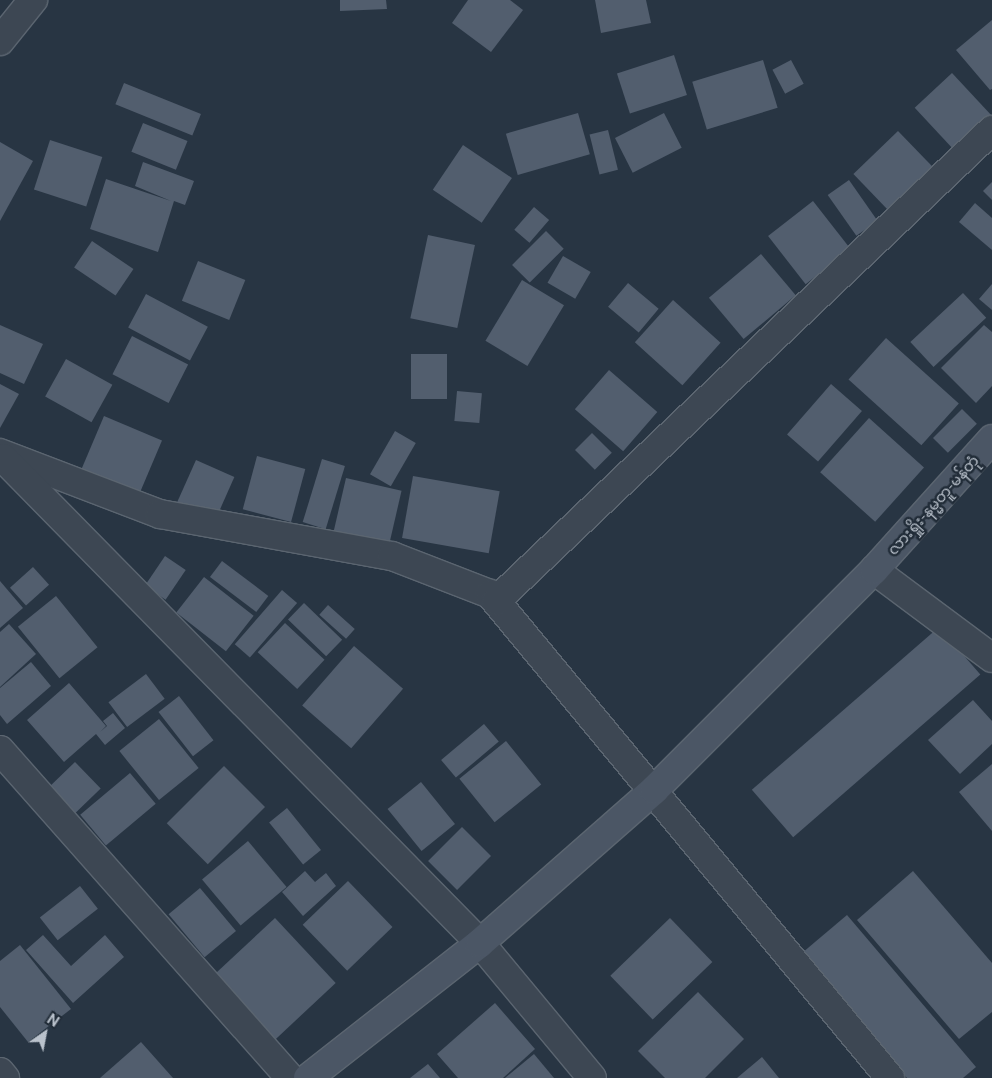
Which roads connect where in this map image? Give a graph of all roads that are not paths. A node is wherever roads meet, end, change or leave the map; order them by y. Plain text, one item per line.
1 (32, 0) edge
2 (0, 41) edge
3 (992, 130) edge
4 (992, 439) edge
5 (0, 454) edge
6 (874, 570) junction
7 (496, 602) junction
8 (992, 658) edge
9 (0, 750) edge
10 (654, 790) junction
11 (480, 943) junction
12 (0, 1072) edge
13 (5, 1078) edge
14 (290, 1078) edge
15 (308, 1078) edge
16 (592, 1078) edge
17 (890, 1078) edge

1 - 2 street
3 - 7 street
4 - 6 main road, လားရှိုး-နမ္မတူ-မန်တုံ
5 - 7 street
5 - 11 street
6 - 8 street
6 - 10 main road, လားရှိုး-နမ္မတူ-မန်တုံ
7 - 10 street
9 - 14 street
10 - 11 main road, လားရှိုး-နမ္မတူ-မန်တုံ
10 - 17 street
11 - 15 main road, လားရှိုး-နမ္မတူ-မန်တုံ
11 - 16 street
12 - 13 street

